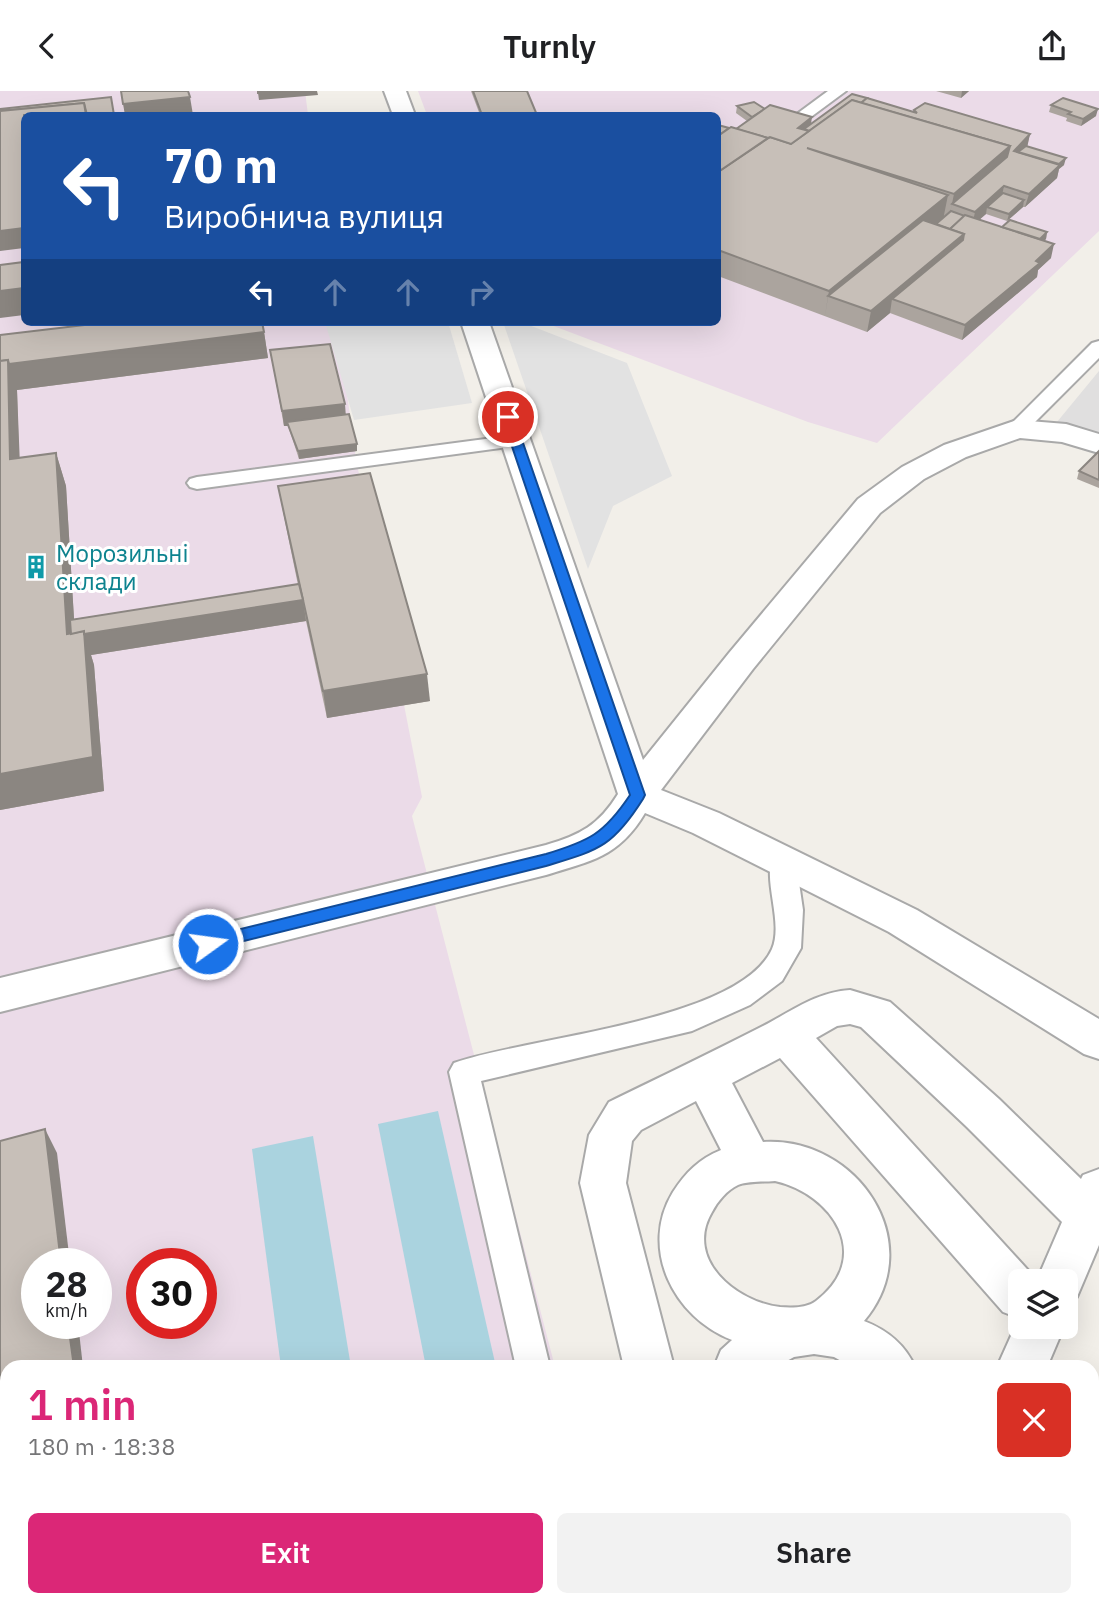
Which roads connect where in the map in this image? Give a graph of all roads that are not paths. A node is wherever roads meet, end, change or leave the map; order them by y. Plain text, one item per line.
1 (395, 91) edge
2 (838, 91) edge
3 (403, 112) edge
4 (795, 122) edge
5 (476, 326) edge
6 (1099, 347) edge
7 (1017, 429) junction
8 (516, 441) junction
9 (1099, 444) edge
10 (197, 483) dead end
11 (637, 795) junction
12 (783, 862) junction
13 (0, 995) edge
14 (786, 1035) junction
15 (1099, 1041) edge
16 (705, 1075) junction
17 (750, 1162) junction
18 (1094, 1204) edge
19 (1065, 1269) edge
20 (1008, 1283) edge
21 (800, 1331) junction
22 (1035, 1339) edge
23 (531, 1360) edge
24 (647, 1360) edge
25 (745, 1360) edge
26 (883, 1360) edge
27 (1025, 1360) edge

1 - 3 street
2 - 4 lane
5 - 8 street
6 - 7 lane
7 - 9 street
7 - 11 street
8 - 10 lane
8 - 11 street
11 - 12 street
11 - 13 street
12 - 15 street
12 - 23 lane
14 - 16 street
14 - 18 street
14 - 20 street
16 - 17 street
16 - 24 street
17 - 21 street
17 - 21 street
18 - 19 street
21 - 25 street
21 - 26 street
22 - 27 street

